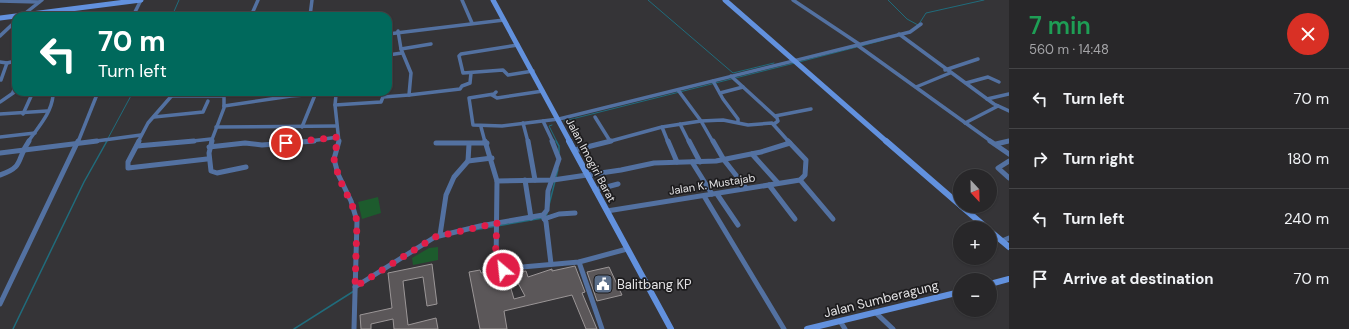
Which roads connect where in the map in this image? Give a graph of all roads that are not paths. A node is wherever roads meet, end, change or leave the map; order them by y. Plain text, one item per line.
1 (141, 0) edge
2 (258, 0) edge
3 (312, 0) edge
4 (462, 0) edge
5 (494, 0) edge
6 (725, 0) edge
7 (793, 0) edge
8 (0, 1) edge
9 (17, 1) edge
10 (40, 1) edge
11 (27, 12) edge
12 (47, 12) edge
13 (135, 12) edge
14 (253, 12) edge
15 (310, 12) edge
16 (12, 16) edge
17 (0, 18) edge
18 (504, 20) junction
19 (472, 23) junction
20 (921, 24) dead end
21 (12, 25) edge
22 (398, 31) junction
23 (392, 33) edge
24 (900, 35) junction
25 (0, 36) edge
26 (430, 44) dead end
27 (518, 45) junction
28 (858, 46) junction
29 (402, 51) junction
30 (392, 54) edge
31 (978, 59) dead end
32 (0, 62) edge
33 (12, 62) edge
34 (7, 63) junction
35 (797, 63) junction
36 (945, 70) junction
37 (532, 71) junction
38 (471, 73) junction
39 (950, 73) junction
40 (733, 78) junction
41 (1, 80) dead end
42 (715, 82) junction
43 (999, 82) dead end
44 (966, 83) junction
45 (743, 87) junction
46 (916, 87) junction
47 (543, 91) junction
48 (680, 92) junction
49 (720, 93) junction
50 (12, 94) edge
51 (1009, 94) edge
52 (409, 95) junction
53 (31, 96) edge
54 (50, 96) edge
55 (96, 96) edge
56 (171, 96) edge
57 (223, 96) edge
58 (290, 96) edge
59 (315, 96) edge
60 (335, 96) edge
61 (987, 99) junction
62 (208, 101) dead end
63 (1, 103) edge
64 (335, 105) junction
65 (224, 106) junction
66 (998, 106) junction
67 (811, 109) dead end
68 (47, 111) junction
69 (1009, 111) edge
70 (0, 114) edge
71 (23, 114) junction
72 (154, 116) junction
73 (595, 116) dead end
74 (775, 116) junction
75 (559, 119) junction
76 (542, 121) junction
77 (701, 121) junction
78 (738, 122) junction
79 (965, 123) junction
80 (523, 124) junction
81 (680, 124) junction
82 (774, 124) junction
83 (337, 126) junction
84 (216, 127) junction
85 (302, 127) junction
86 (481, 127) junction
87 (662, 127) junction
88 (35, 133) junction
89 (141, 135) junction
90 (0, 137) edge
91 (338, 137) junction
92 (211, 139) junction
93 (610, 141) junction
94 (1009, 141) edge
95 (77, 143) junction
96 (436, 143) dead end
97 (487, 143) junction
98 (790, 143) junction
99 (469, 144) junction
100 (996, 144) junction
101 (137, 146) junction
102 (209, 147) junction
103 (22, 150) junction
104 (575, 150) junction
105 (0, 152) edge
106 (752, 154) junction
107 (1009, 154) edge
108 (492, 158) junction
109 (207, 159) junction
110 (724, 160) junction
111 (468, 161) junction
112 (1009, 161) edge
113 (677, 162) junction
114 (692, 162) junction
115 (700, 162) junction
116 (246, 167) dead end
117 (0, 175) edge
118 (588, 175) junction
119 (1009, 178) edge
120 (555, 179) junction
121 (525, 180) junction
122 (535, 180) junction
123 (800, 180) junction
124 (498, 181) junction
125 (778, 183) junction
126 (618, 184) dead end
127 (769, 185) junction
128 (746, 188) junction
129 (595, 190) junction
130 (715, 194) junction
131 (704, 196) junction
132 (953, 199) edge
133 (606, 211) junction
134 (575, 213) dead end
135 (969, 213) edge
136 (544, 217) junction
137 (531, 218) junction
138 (795, 219) dead end
139 (833, 220) dead end
140 (978, 221) edge
141 (738, 225) dead end
142 (497, 226) junction
143 (440, 236) junction
144 (997, 237) edge
145 (1009, 238) edge
146 (1002, 241) junction
147 (1009, 247) edge
148 (628, 249) junction
149 (579, 262) junction
150 (551, 264) junction
151 (1009, 279) edge
152 (997, 282) edge
153 (355, 289) junction
154 (953, 294) edge
155 (0, 304) edge
156 (876, 313) junction
157 (840, 321) junction
158 (354, 329) edge
159 (602, 329) edge
160 (671, 329) edge
161 (784, 329) edge
162 (807, 329) edge
163 (845, 329) edge
164 (893, 329) edge

1 - 12 main road
1 - 13 street
2 - 14 street
3 - 15 street
4 - 19 street
5 - 18 main road, Jalan Imogiri Barat
6 - 35 main road
7 - 28 street
8 - 9 street
9 - 10 street
10 - 11 street
16 - 17 main road
18 - 19 street
18 - 27 main road, Jalan Imogiri Barat
19 - 22 street
20 - 24 street
21 - 25 street
22 - 23 street
22 - 29 street
24 - 28 street
24 - 36 street
26 - 29 street
27 - 37 main road, Jalan Imogiri Barat
27 - 38 street
28 - 35 street
28 - 46 street
29 - 30 street
29 - 52 street
31 - 36 street
32 - 34 street
33 - 34 street
34 - 41 street
35 - 40 street
35 - 132 main road
36 - 39 street
37 - 38 street
37 - 47 main road, Jalan Imogiri Barat
38 - 52 street
39 - 44 street
39 - 46 street
40 - 42 street
40 - 45 street
42 - 48 street
42 - 49 street
43 - 44 street
44 - 61 street
45 - 49 street
45 - 74 street
46 - 79 street
47 - 75 main road, Jalan Imogiri Barat
47 - 86 street
48 - 75 street
48 - 77 street
49 - 78 street
50 - 63 street
51 - 61 street
52 - 64 street
53 - 71 street
54 - 68 street
55 - 95 street
56 - 72 street
57 - 65 street
58 - 65 street
59 - 85 street
60 - 64 street
61 - 66 street
62 - 72 street
64 - 83 street
65 - 84 street
66 - 69 street
66 - 79 street
67 - 74 street
68 - 71 street
68 - 88 street
70 - 71 street
72 - 89 street
73 - 93 street
74 - 82 street
75 - 76 street
75 - 104 main road, Jalan Imogiri Barat
76 - 80 street
76 - 120 street
77 - 78 street
77 - 81 street
77 - 110 street
78 - 82 street
79 - 100 street
80 - 86 street
80 - 122 street
81 - 87 street
81 - 115 street
82 - 98 street
83 - 85 street
83 - 91 street
84 - 85 street
84 - 92 street
86 - 97 street
87 - 93 street
87 - 113 street
88 - 90 street
88 - 103 street
89 - 95 street
89 - 101 street
91 - 102 street
91 - 153 street
92 - 101 street
92 - 102 street
93 - 104 street
94 - 100 street
95 - 103 street
95 - 155 street
96 - 99 street
97 - 99 street
97 - 108 street
98 - 106 street
98 - 123 street
99 - 111 street
100 - 107 street
101 - 109 street
102 - 109 street
103 - 105 street
103 - 117 street
104 - 118 main road, Jalan Imogiri Barat
106 - 110 street
106 - 125 street
108 - 111 street
108 - 124 street
109 - 116 street
110 - 115 street
110 - 128 street
111 - 143 street
112 - 119 street
113 - 114 street
113 - 118 street
114 - 115 street
114 - 130 street
118 - 120 street
118 - 129 main road, Jalan Imogiri Barat
120 - 122 street
120 - 136 street
121 - 122 street
121 - 124 street
121 - 137 street
123 - 125 street, Jalan K. Mustajab
123 - 139 street
124 - 142 street
125 - 127 street, Jalan K. Mustajab
126 - 129 street
127 - 128 street, Jalan K. Mustajab
127 - 138 street
128 - 130 street, Jalan K. Mustajab
129 - 133 main road, Jalan Imogiri Barat
130 - 131 street, Jalan K. Mustajab
130 - 141 street
131 - 133 street, Jalan K. Mustajab
131 - 161 street
133 - 148 main road, Jalan Imogiri Barat
134 - 136 street
135 - 140 main road
136 - 137 street
136 - 150 street
137 - 142 street
142 - 143 street
142 - 150 street
143 - 153 street
144 - 146 main road
145 - 146 street
146 - 147 main road
148 - 149 street
148 - 160 main road, Jalan Imogiri Barat
149 - 150 street
149 - 159 street
151 - 152 main road
153 - 158 street
154 - 156 main road, Jalan Sumberagung
156 - 157 main road, Jalan Sumberagung
156 - 164 street
157 - 162 main road, Jalan Sumberagung
157 - 163 street

